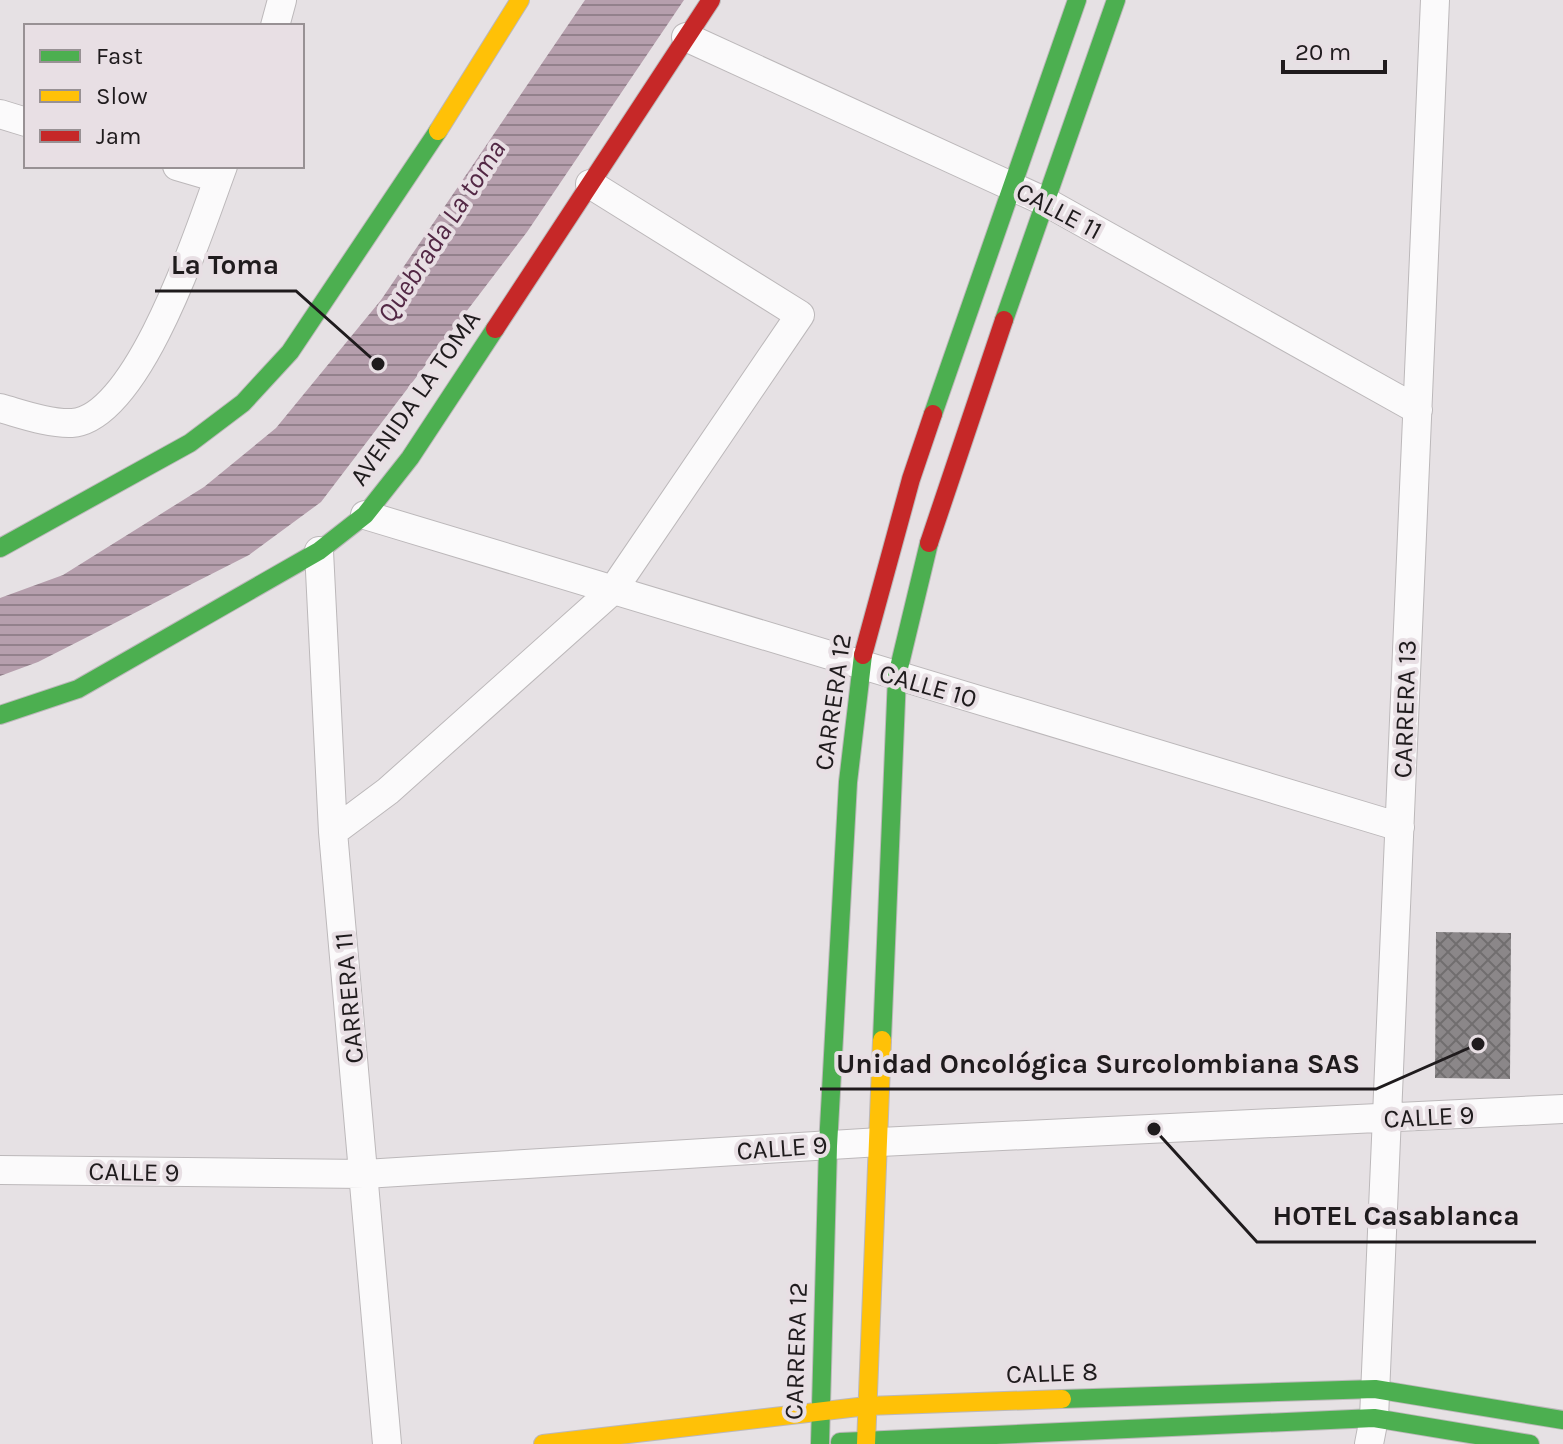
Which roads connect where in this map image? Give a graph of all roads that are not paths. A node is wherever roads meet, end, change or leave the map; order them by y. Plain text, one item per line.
1 (282, 0) edge
2 (520, 0) edge
3 (711, 0) edge
4 (1077, 0) edge
5 (1116, 0) edge
6 (1435, 0) edge
7 (276, 24) edge
8 (686, 37) junction
9 (0, 114) edge
10 (24, 121) edge
11 (192, 168) edge
12 (221, 172) edge
13 (590, 184) junction
14 (1015, 187) junction
15 (1048, 203) junction
16 (0, 408) edge
17 (1418, 410) junction
18 (365, 515) junction
19 (0, 548) edge
20 (319, 551) junction
21 (613, 590) junction
22 (860, 666) junction
23 (897, 676) junction
24 (0, 715) edge
25 (1400, 827) junction
26 (333, 832) junction
27 (1563, 1109) edge
28 (1387, 1120) junction
29 (880, 1142) junction
30 (828, 1146) junction
31 (0, 1170) edge
32 (365, 1174) junction
33 (1375, 1389) junction
34 (867, 1406) junction
35 (820, 1411) junction
36 (1563, 1420) edge
37 (1371, 1431) edge
38 (866, 1442) edge
39 (387, 1444) edge
40 (543, 1444) edge
41 (812, 1444) edge
42 (820, 1444) edge
43 (1389, 1444) edge
44 (1530, 1444) edge

1 - 7 street
2 - 19 main road
3 - 8 main road, AVENIDA LA TOMA
4 - 14 main road, CARRERA 12
5 - 15 main road
6 - 17 street, CARRERA 13
8 - 13 main road, AVENIDA LA TOMA
8 - 14 street, CALLE 11
9 - 10 street
11 - 12 street
12 - 16 street
13 - 18 main road, AVENIDA LA TOMA
13 - 21 street
14 - 15 street, CALLE 11
14 - 22 main road, CARRERA 12
15 - 17 street, CALLE 11
15 - 23 main road
17 - 25 street, CARRERA 13
18 - 20 main road, AVENIDA LA TOMA
18 - 21 street, CALLE 10
20 - 24 main road, AVENIDA LA TOMA
20 - 26 street, CARRERA 11
21 - 22 street, CALLE 10
21 - 26 street
22 - 23 street, CALLE 10
22 - 30 main road, CARRERA 12
23 - 25 street, CALLE 10
23 - 29 main road
25 - 28 street, CARRERA 13
26 - 32 street, CARRERA 11
27 - 28 street, CALLE 9
28 - 29 street, CALLE 9
28 - 33 street, CARRERA 13
29 - 30 street, CALLE 9
29 - 34 main road
30 - 32 street, CALLE 9
30 - 35 main road, CARRERA 12
31 - 32 street, CALLE 9
32 - 39 street, CARRERA 11
33 - 34 main road, CALLE 8
33 - 36 main road, CALLE 8
33 - 37 street, CARRERA 13
34 - 35 main road, CALLE 8
34 - 38 main road
35 - 40 main road, CALLE 8
35 - 42 main road, CARRERA 12
37 - 38 main road
37 - 43 street
37 - 44 main road
38 - 42 main road
41 - 42 main road

